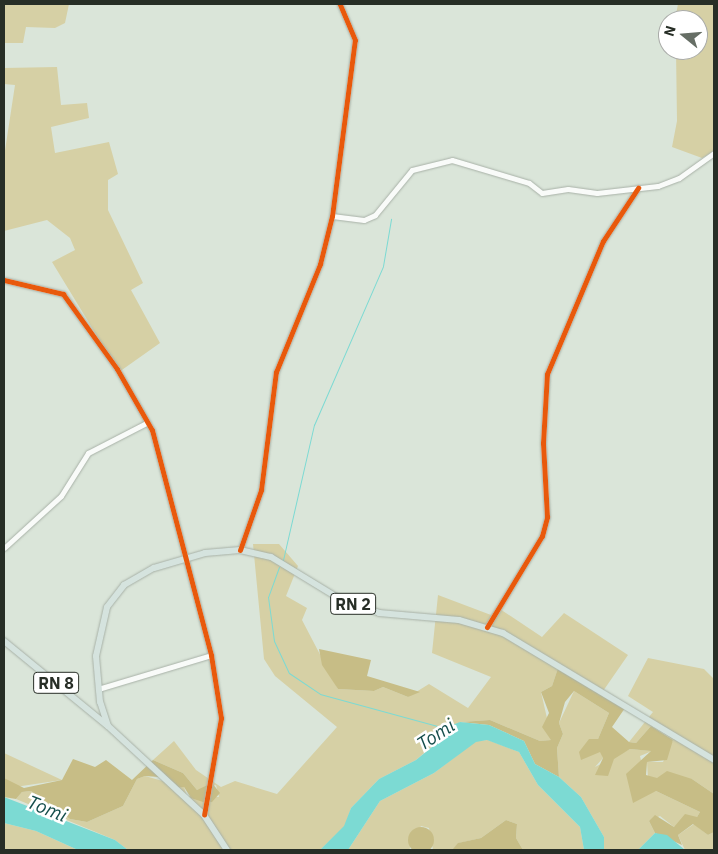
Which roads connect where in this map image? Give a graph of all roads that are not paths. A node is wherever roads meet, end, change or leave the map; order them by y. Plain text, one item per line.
1 (340, 4) edge
2 (714, 153) edge
3 (638, 188) junction
4 (332, 216) junction
5 (4, 280) edge
6 (146, 423) junction
7 (4, 548) edge
8 (240, 550) junction
9 (183, 558) junction
10 (487, 627) junction
11 (4, 642) edge
12 (211, 655) junction
13 (98, 688) junction
14 (108, 726) junction
15 (714, 760) edge
16 (204, 815) junction
17 (226, 850) edge

1 - 4 street
2 - 3 street
3 - 4 street
3 - 10 street
4 - 8 street
5 - 6 street
6 - 7 street
6 - 9 street
8 - 9 main road, RN 2
8 - 10 main road, RN 2
9 - 12 street
9 - 13 main road, RN 2
10 - 15 main road, RN 2
11 - 14 main road, RN 8
12 - 13 street
12 - 16 street
13 - 14 main road, RN 2
14 - 16 main road
16 - 17 main road

